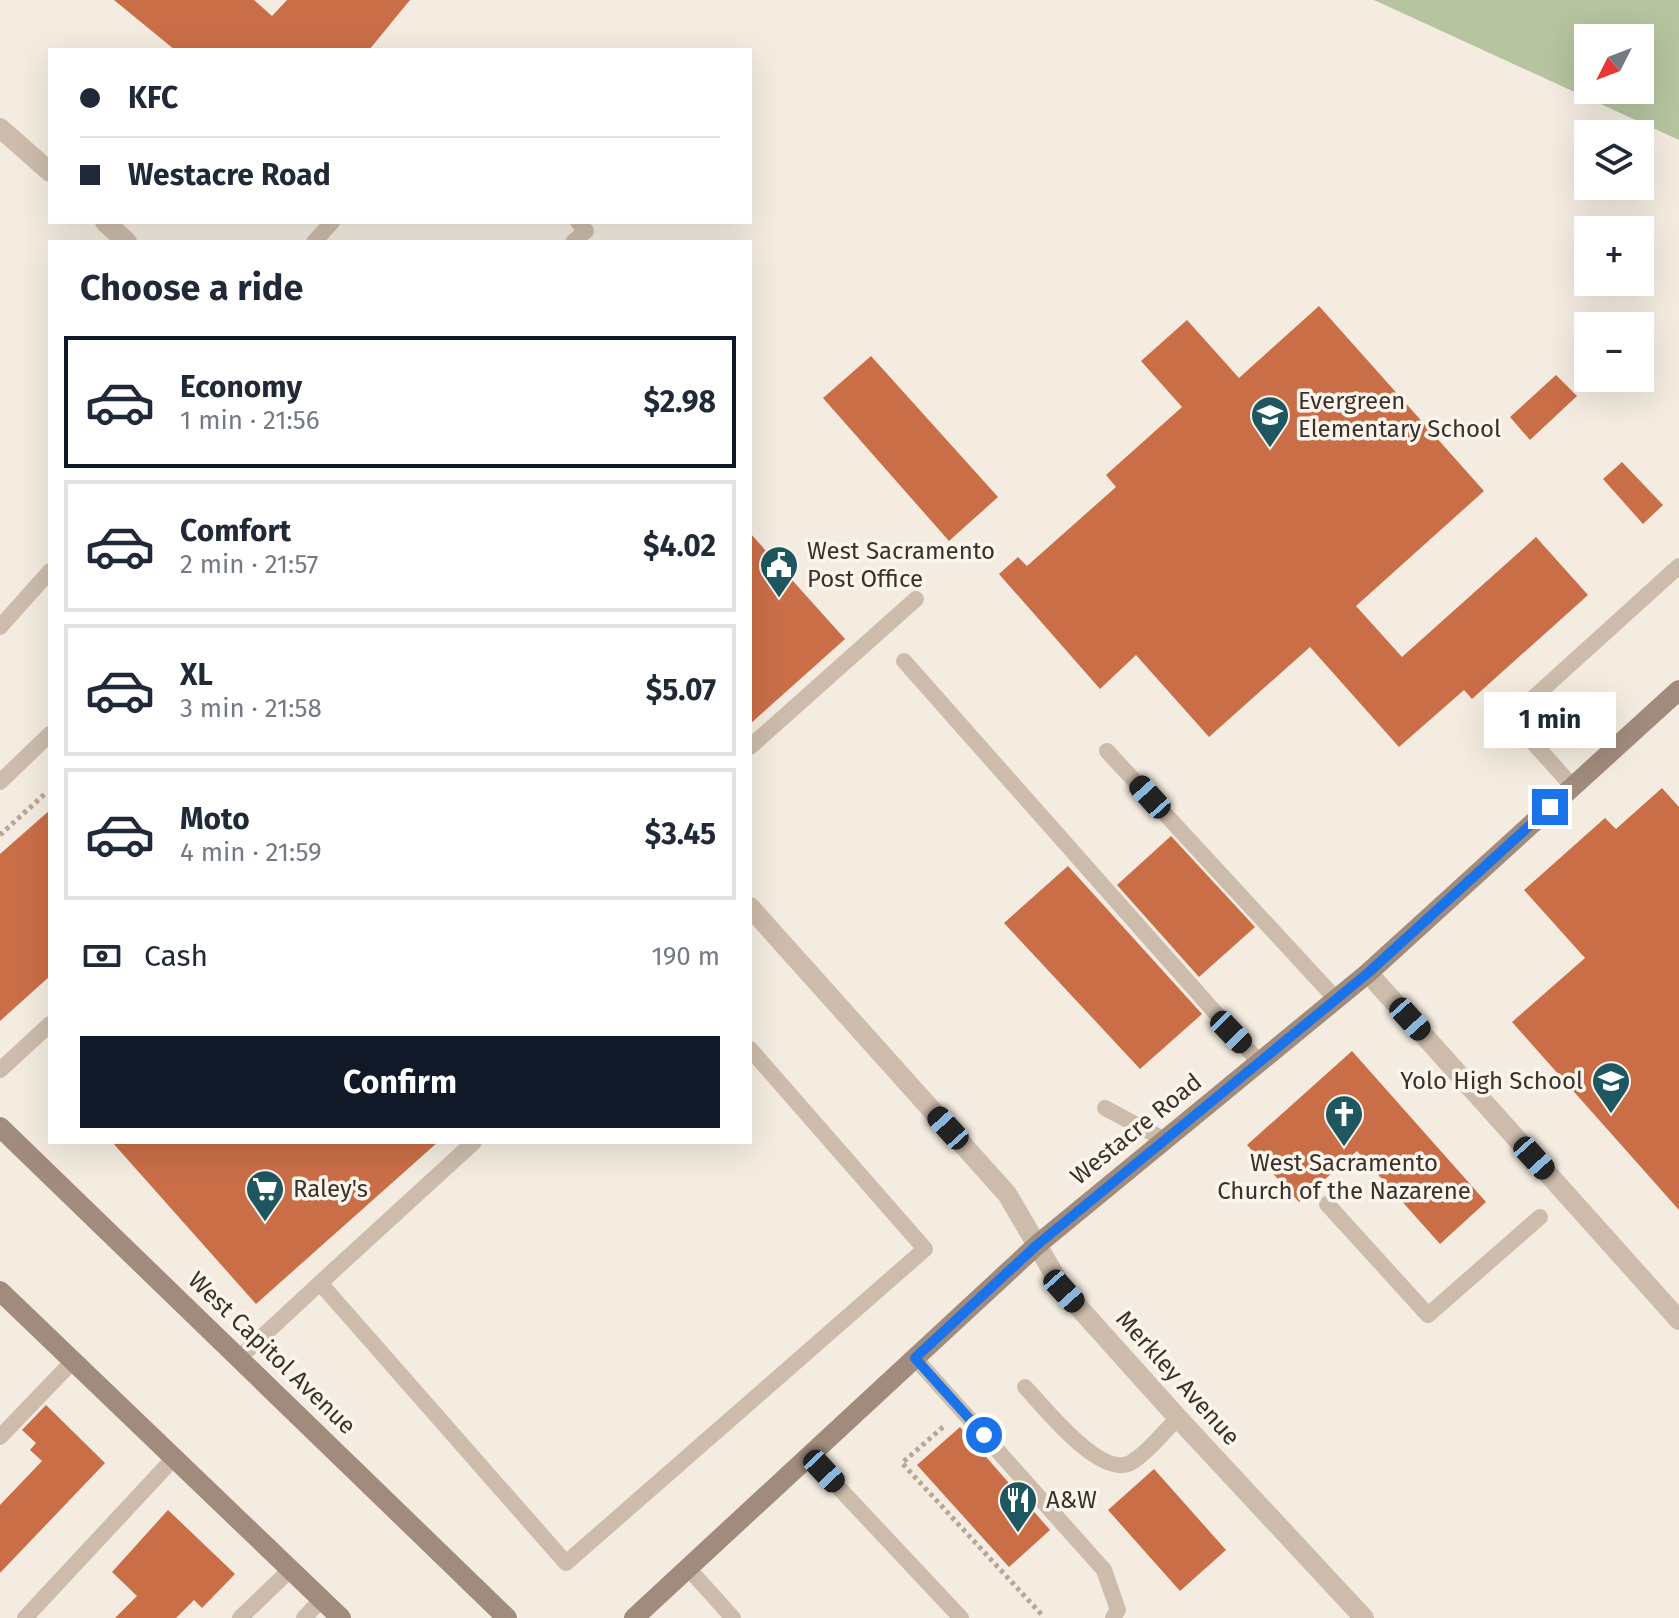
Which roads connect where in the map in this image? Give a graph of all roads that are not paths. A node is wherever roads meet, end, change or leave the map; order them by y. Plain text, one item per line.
1 (0, 128) edge
2 (48, 170) edge
3 (107, 224) edge
4 (330, 224) edge
5 (125, 240) edge
6 (316, 240) edge
7 (1679, 566) edge
8 (48, 573) edge
9 (916, 599) dead end
10 (0, 627) edge
11 (904, 661) dead end
12 (1679, 690) edge
13 (48, 736) edge
14 (752, 745) edge
15 (1107, 751) dead end
16 (0, 782) edge
17 (1573, 787) junction
18 (752, 909) edge
19 (1368, 973) junction
20 (1336, 999) junction
21 (48, 1026) edge
22 (752, 1051) edge
23 (1259, 1062) junction
24 (0, 1070) edge
25 (1105, 1108) dead end
26 (0, 1127) edge
27 (1165, 1140) junction
28 (472, 1144) edge
29 (1327, 1204) dead end
30 (1540, 1217) dead end
31 (1037, 1245) junction
32 (320, 1283) junction
33 (0, 1291) edge
34 (1679, 1320) edge
35 (240, 1357) junction
36 (915, 1358) junction
37 (73, 1361) junction
38 (1025, 1387) dead end
39 (1178, 1418) junction
40 (0, 1437) edge
41 (809, 1456) junction
42 (174, 1458) junction
43 (688, 1568) junction
44 (290, 1570) junction
45 (321, 1600) junction
46 (25, 1618) edge
47 (240, 1618) edge
48 (304, 1618) edge
49 (341, 1618) edge
50 (507, 1618) edge
51 (634, 1618) edge
52 (733, 1618) edge
53 (961, 1618) edge
54 (1113, 1618) edge
55 (1364, 1618) edge

1 - 2 street
3 - 5 street
4 - 6 lane
7 - 17 lane
8 - 10 lane
9 - 14 lane
11 - 23 lane
12 - 17 street, Westacre Road
13 - 16 lane
15 - 20 lane
17 - 19 street, Westacre Road
18 - 31 street, Merkley Avenue
19 - 20 street, Westacre Road
19 - 34 street
20 - 23 street, Westacre Road
21 - 24 lane
22 - 32 lane
23 - 27 street, Westacre Road
25 - 27 lane
26 - 35 street, West Capitol Avenue
27 - 31 street, Westacre Road
28 - 32 lane
29 - 30 lane
31 - 36 street, Westacre Road
31 - 39 street, Merkley Avenue
32 - 35 lane
33 - 37 street
35 - 50 street, West Capitol Avenue
36 - 41 street, Westacre Road
36 - 54 lane
37 - 40 lane
37 - 42 street
38 - 39 lane
39 - 55 street, Merkley Avenue
41 - 43 street, Westacre Road
41 - 53 lane
42 - 44 street
42 - 46 lane
43 - 51 street, Westacre Road
43 - 52 lane
44 - 45 street
44 - 47 lane
45 - 48 lane
45 - 49 street

